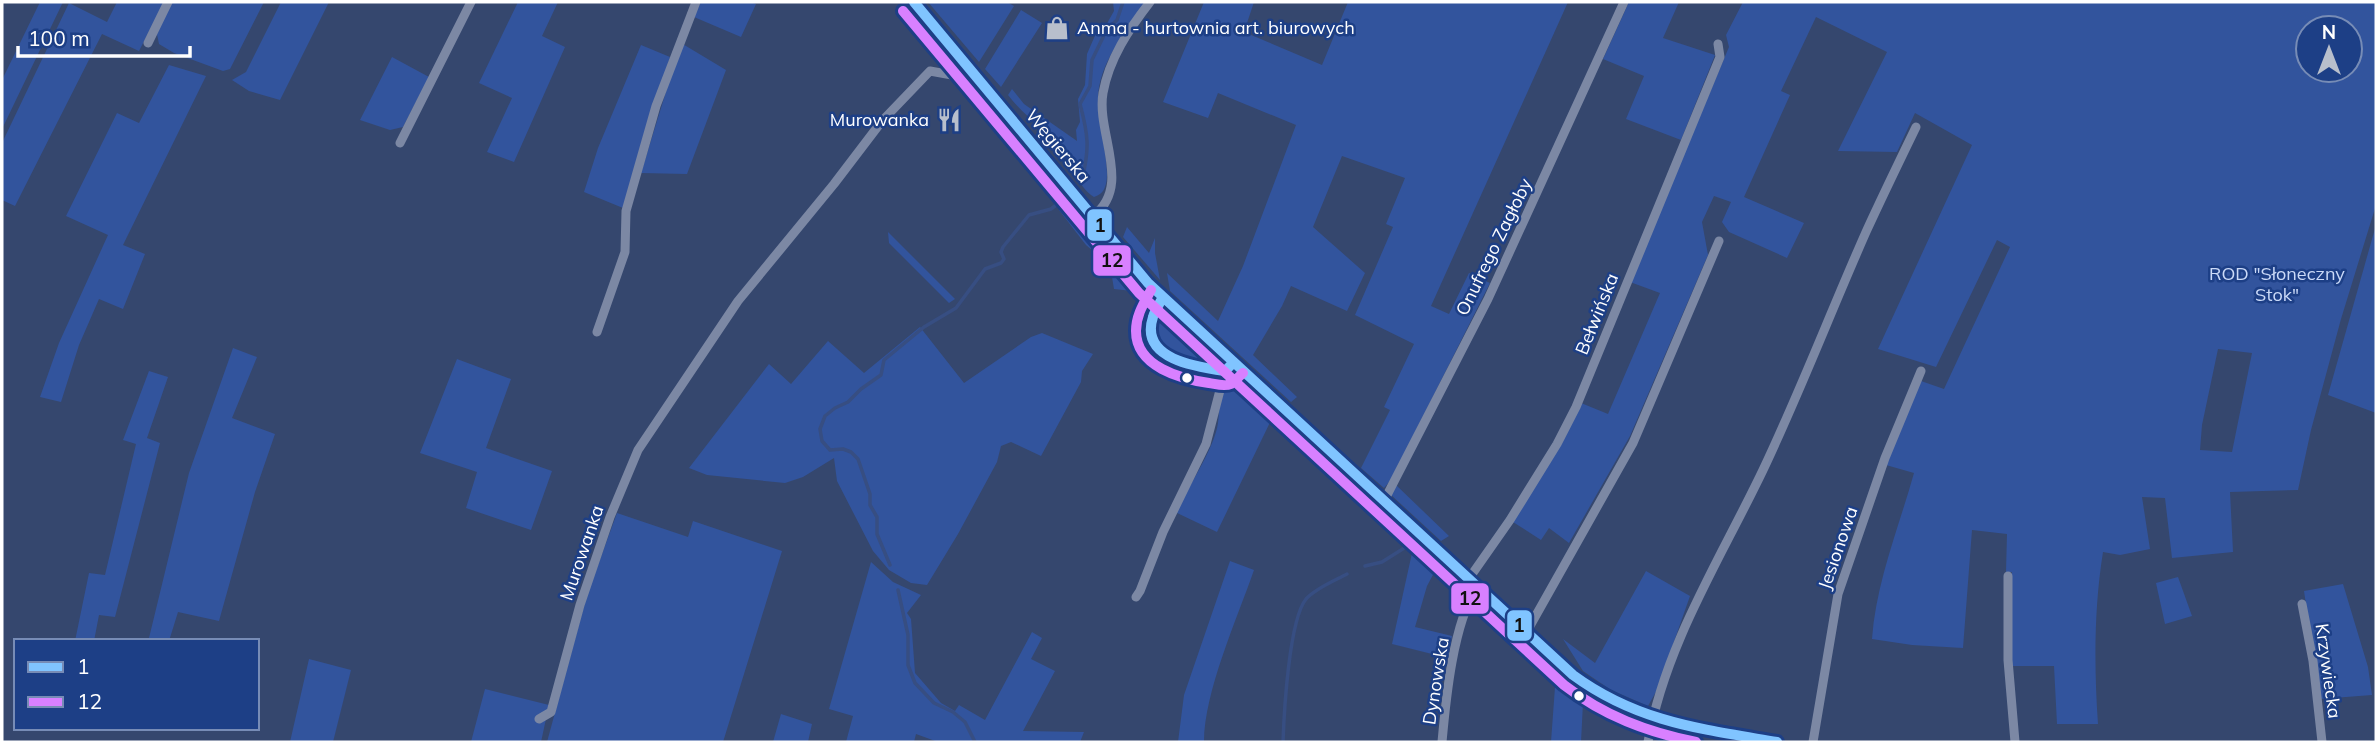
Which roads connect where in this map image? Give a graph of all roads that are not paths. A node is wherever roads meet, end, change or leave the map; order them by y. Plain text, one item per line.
1 (168, 2) edge
2 (471, 2) edge
3 (695, 2) edge
4 (914, 2) edge
5 (1150, 2) edge
6 (1624, 2) edge
7 (148, 43) dead end
8 (1718, 44) dead end
9 (969, 66) junction
10 (1916, 127) dead end
11 (400, 143) dead end
12 (1093, 216) junction
13 (1719, 241) dead end
14 (597, 332) dead end
15 (1233, 363) junction
16 (1921, 371) dead end
17 (1384, 501) junction
18 (2008, 576) dead end
19 (1473, 583) junction
20 (1136, 597) dead end
21 (2302, 604) dead end
22 (1526, 633) junction
23 (1652, 718) junction
24 (539, 719) dead end
25 (1442, 742) edge
26 (1648, 742) edge
27 (1777, 742) edge
28 (1813, 742) edge
29 (2015, 742) edge
30 (2322, 742) edge

1 - 7 street
2 - 11 street
3 - 14 street
4 - 9 main road, Węgierska
5 - 12 street
6 - 17 street, Onufrego Zagłoby
8 - 19 street, Bełwińska
9 - 12 main road, Węgierska
9 - 24 street, Murowanka
10 - 23 street
12 - 15 main road, Węgierska
13 - 22 street
15 - 17 main road, Węgierska
15 - 20 street
16 - 28 street, Jesionowa
17 - 19 main road, Węgierska
18 - 29 street
19 - 22 main road, Węgierska
19 - 25 street, Dynowska
21 - 30 street, Krzywiecka
22 - 23 main road, Węgierska
23 - 26 street
23 - 27 main road, Węgierska

